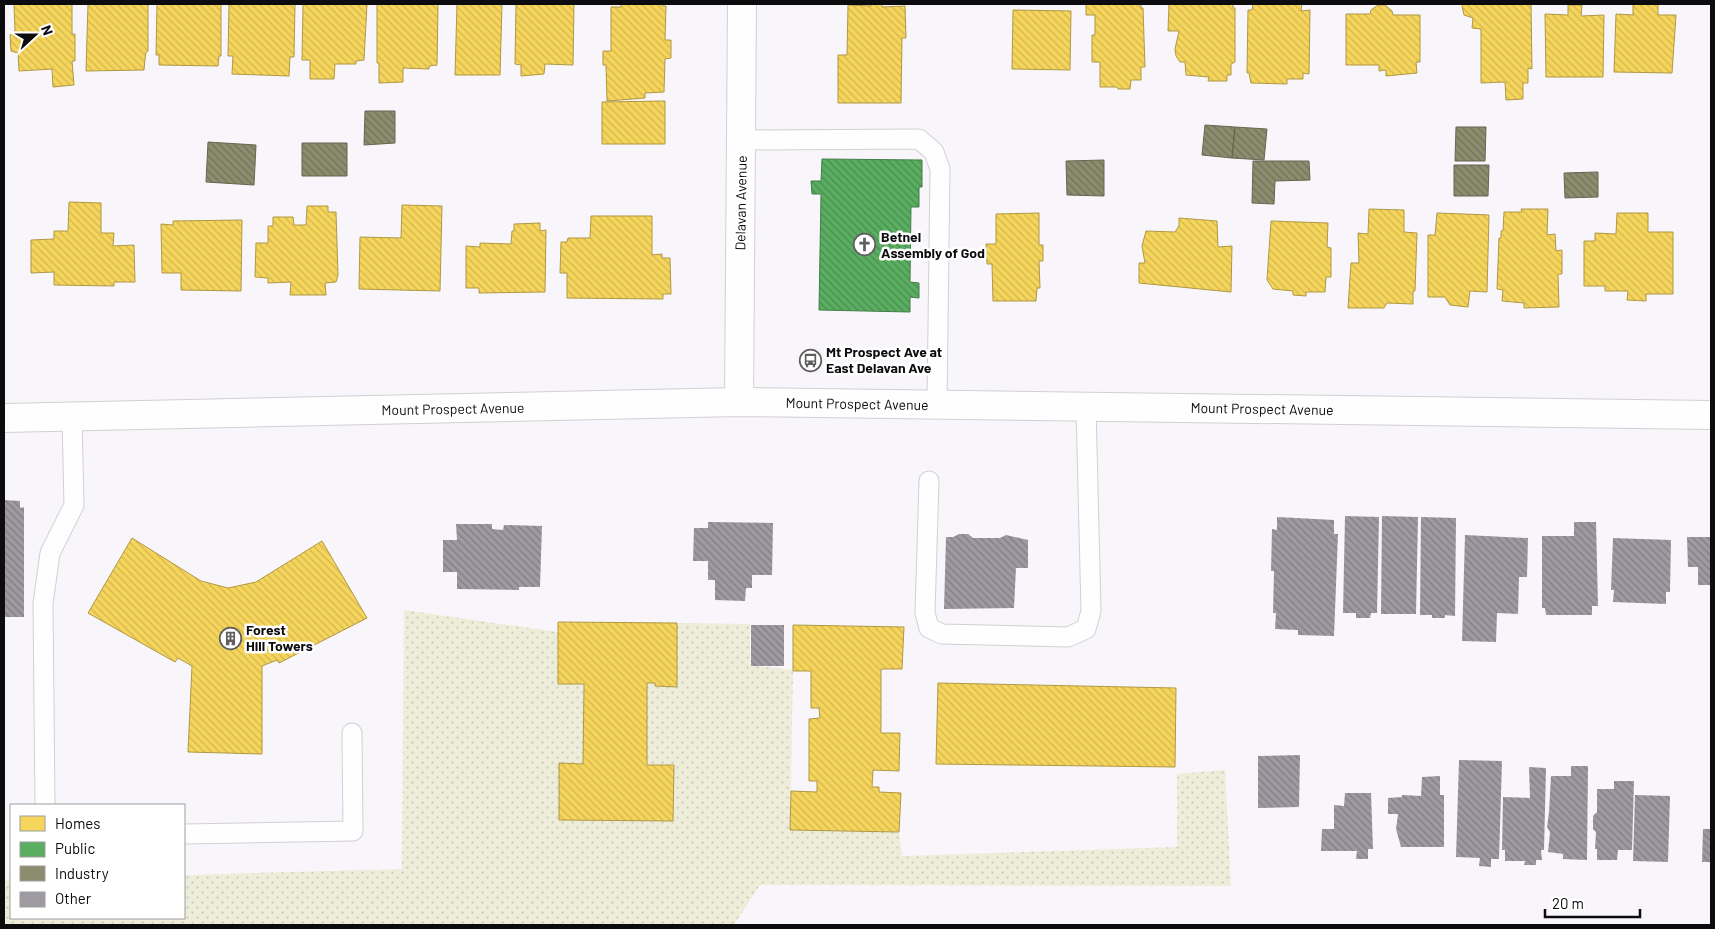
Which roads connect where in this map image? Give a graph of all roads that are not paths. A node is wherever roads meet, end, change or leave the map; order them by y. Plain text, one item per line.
1 (742, 4) edge
2 (741, 140) junction
3 (739, 402) junction
4 (937, 405) junction
5 (1086, 407) junction
6 (1711, 415) edge
7 (72, 417) junction
8 (4, 418) edge
9 (929, 481) dead end
10 (352, 733) dead end
11 (45, 804) edge
12 (185, 834) edge

1 - 2 main road, Delavan Avenue
2 - 3 main road, Delavan Avenue
2 - 4 lane
3 - 4 main road, Mount Prospect Avenue
3 - 7 main road, Mount Prospect Avenue
4 - 5 main road, Mount Prospect Avenue
5 - 6 main road, Mount Prospect Avenue
5 - 9 lane
7 - 8 main road, Mount Prospect Avenue
7 - 11 lane
10 - 12 lane

